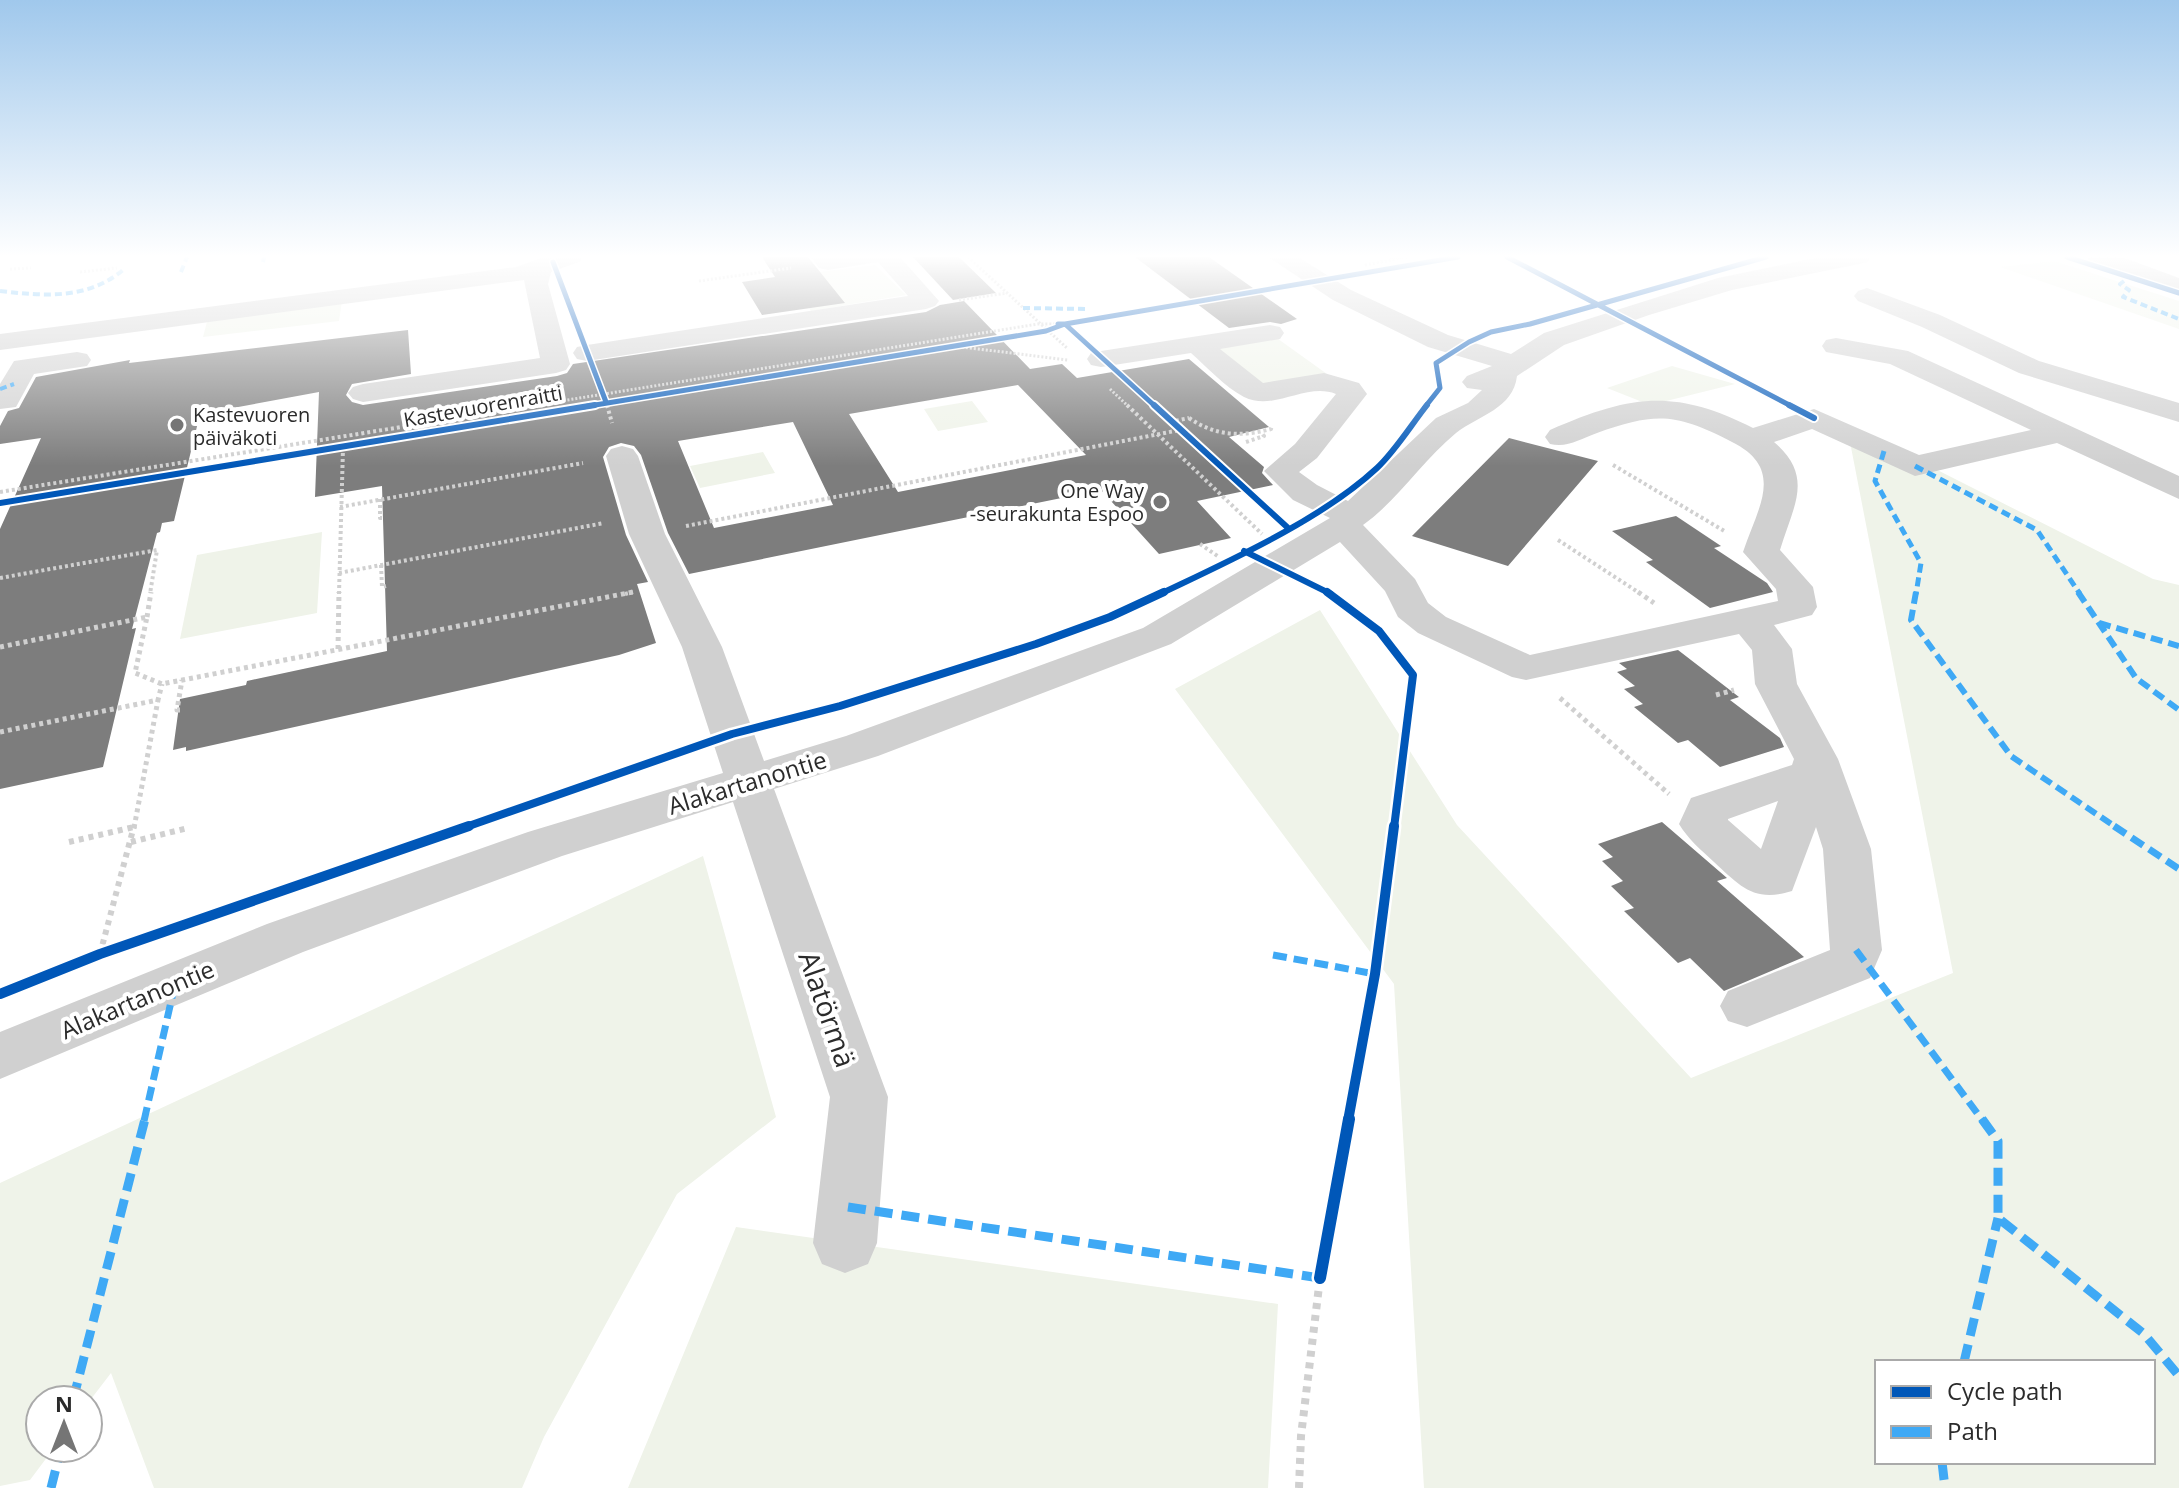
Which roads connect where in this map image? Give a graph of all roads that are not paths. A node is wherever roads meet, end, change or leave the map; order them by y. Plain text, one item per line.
1 (117, 326) edge
2 (546, 326) edge
3 (760, 326) edge
4 (1411, 326) edge
5 (1590, 326) edge
6 (1943, 326) edge
7 (1270, 333) dead end
8 (0, 342) edge
9 (1196, 344) junction
10 (1836, 346) dead end
11 (587, 353) road end
12 (102, 357) dead end
13 (1091, 360) road end
14 (1509, 368) junction
15 (363, 393) dead end
16 (5, 401) dead end
17 (2179, 413) edge
18 (2061, 433) junction
19 (1561, 437) dead end
20 (1751, 439) junction
21 (622, 456) road end
22 (2179, 489) edge
23 (1342, 515) junction
24 (1749, 620) junction
25 (748, 783) junction
26 (1747, 1006) dead end
27 (0, 1056) edge
28 (845, 1243) dead end

1 - 8 street
2 - 15 street
3 - 11 street
4 - 14 street
5 - 14 street, Alakartanontie
6 - 17 street
7 - 9 street
9 - 13 street
9 - 23 street
10 - 18 street
12 - 16 street
14 - 23 street, Alakartanontie
18 - 20 street
18 - 22 street
19 - 20 street
20 - 24 street
21 - 25 street, Alatörmä
23 - 24 street
23 - 25 street, Alakartanontie
24 - 26 street
25 - 27 street, Alakartanontie
25 - 28 street, Alatörmä

